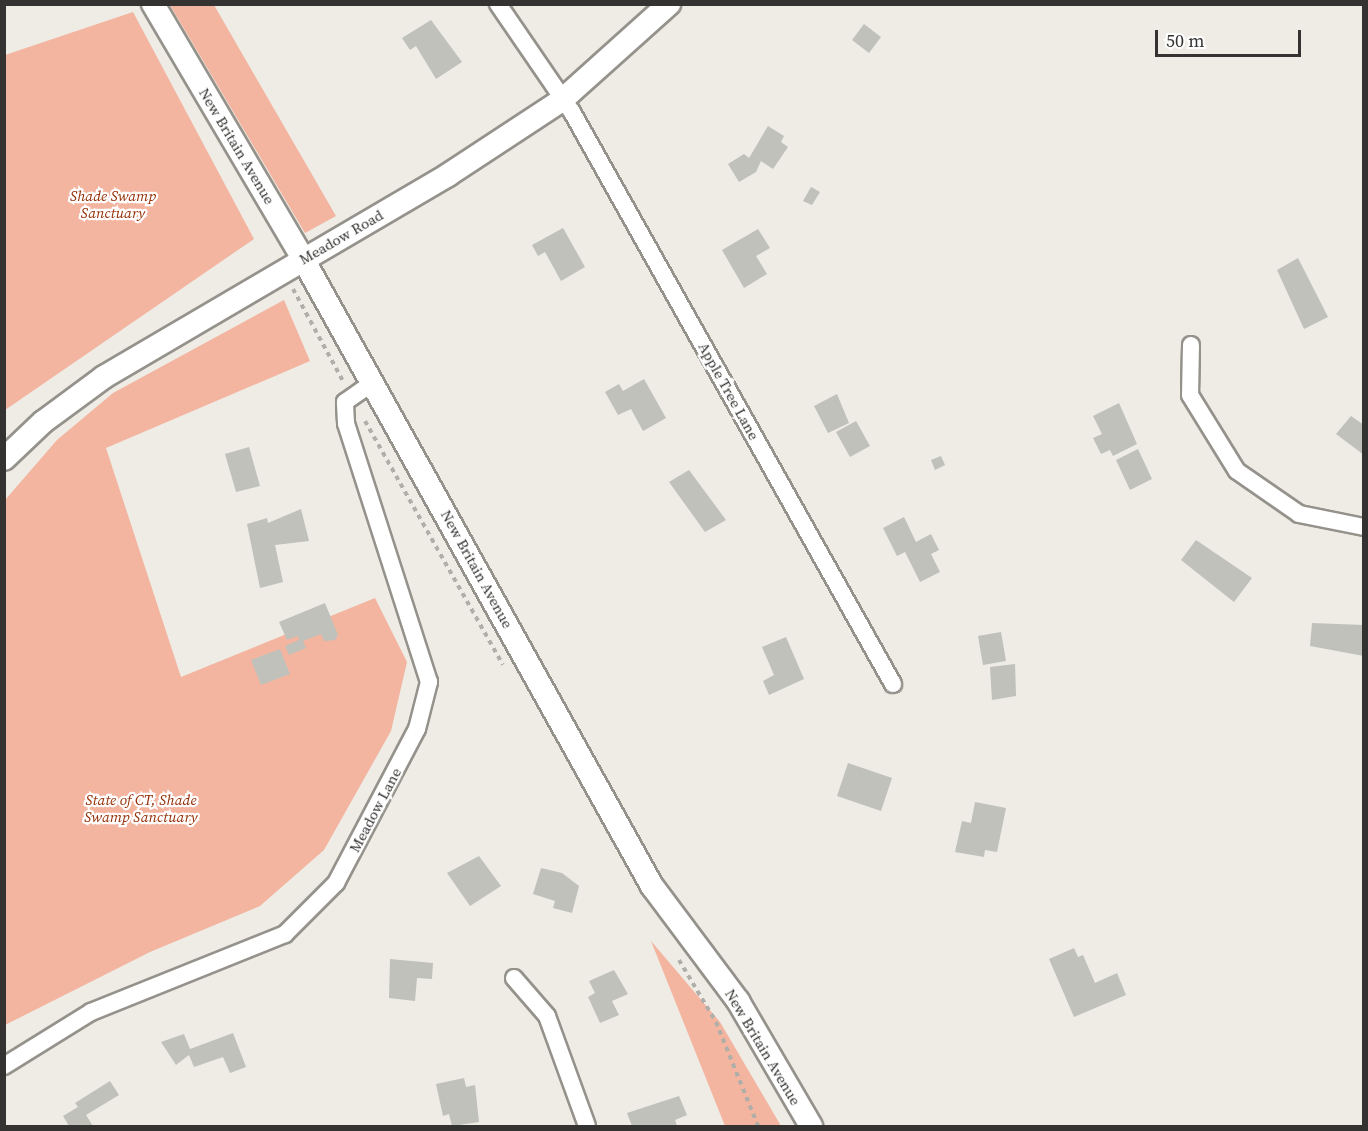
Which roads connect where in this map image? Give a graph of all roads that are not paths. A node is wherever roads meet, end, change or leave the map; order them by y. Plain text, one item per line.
1 (153, 4) edge
2 (498, 4) edge
3 (669, 4) edge
4 (562, 100) junction
5 (303, 259) junction
6 (1191, 345) dead end
7 (372, 383) junction
8 (4, 459) edge
9 (1364, 527) edge
10 (893, 684) dead end
11 (514, 978) dead end
12 (4, 1066) edge
13 (587, 1126) edge
14 (811, 1126) edge

1 - 5 street, New Britain Avenue
2 - 4 street, Apple Tree Lane
3 - 4 street, Meadow Road
4 - 5 street, Meadow Road
4 - 10 street, Apple Tree Lane
5 - 7 street, New Britain Avenue
5 - 8 street, Meadow Road
6 - 9 street
7 - 12 street, Meadow Lane
7 - 14 street, New Britain Avenue
11 - 13 street

